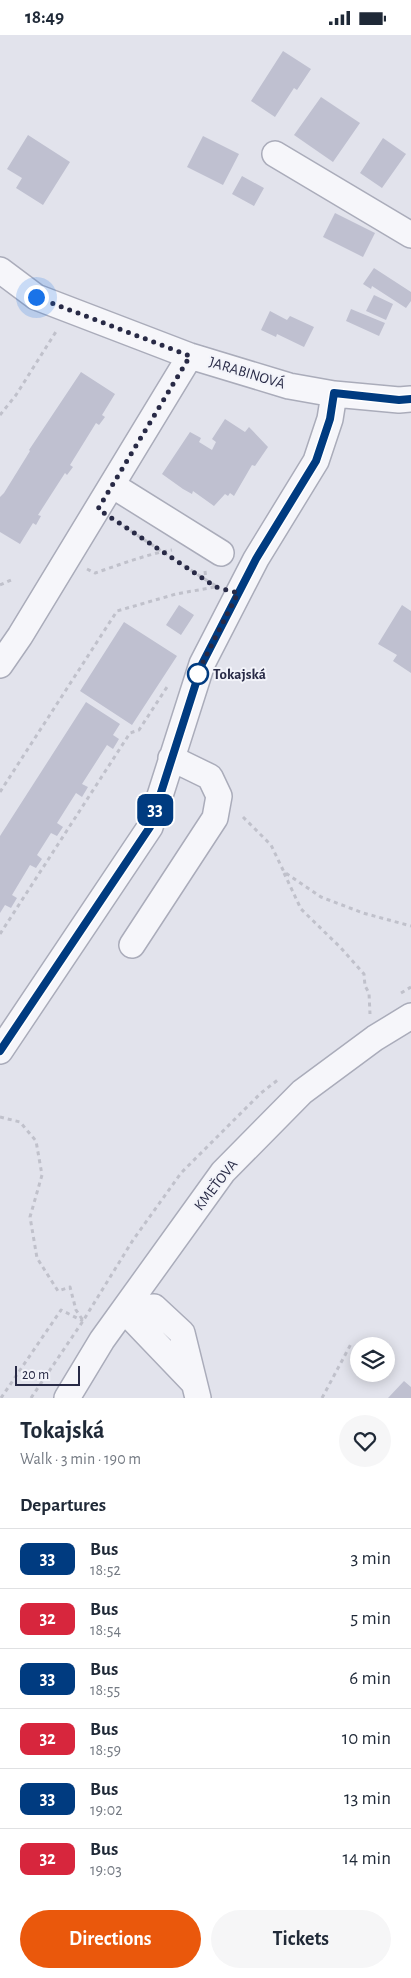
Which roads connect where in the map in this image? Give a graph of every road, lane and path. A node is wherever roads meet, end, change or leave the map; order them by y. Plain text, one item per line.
1 (275, 154) dead end
2 (411, 235) edge
3 (0, 270) edge
4 (69, 310) junction
5 (190, 356) junction
6 (334, 393) junction
7 (411, 399) edge
8 (0, 415) edge
9 (112, 485) junction
10 (98, 509) junction
11 (178, 549) dead end
12 (162, 552) junction
13 (212, 560) joint
14 (91, 572) dead end
15 (11, 580) dead end
16 (206, 580) junction
17 (0, 585) edge
18 (227, 590) junction
19 (212, 594) dead end
20 (0, 665) edge
21 (170, 683) dead end
22 (171, 758) junction
23 (0, 792) edge
24 (243, 817) dead end
25 (284, 873) junction
26 (411, 926) edge
27 (0, 934) edge
28 (132, 945) dead end
29 (370, 1014) dead end
30 (411, 1016) edge
31 (0, 1051) edge
32 (0, 1117) edge
33 (124, 1309) junction
34 (83, 1321) junction
35 (102, 1340) junction
36 (350, 1346) edge
37 (195, 1389) edge
38 (1, 1398) edge
39 (31, 1398) edge
40 (67, 1398) edge
41 (322, 1398) edge

1 - 2 street
3 - 4 street, JARABINOVÁ
4 - 5 street, JARABINOVÁ
4 - 8 path
5 - 6 street, JARABINOVÁ
5 - 9 street
6 - 7 street, JARABINOVÁ
6 - 18 street
9 - 10 street
9 - 13 street
10 - 12 path
10 - 20 street
11 - 12 path
12 - 14 path
12 - 16 path
13 - 16 path
15 - 17 path
16 - 18 path
18 - 19 path
18 - 22 street
18 - 23 path
21 - 27 path
22 - 28 street
22 - 31 street
24 - 25 path
25 - 26 path
25 - 29 path
30 - 33 street, KMEŤOVA
32 - 34 path
33 - 35 street, KMEŤOVA
33 - 37 street
34 - 35 path
34 - 38 path
34 - 39 path
35 - 40 street, KMEŤOVA
36 - 41 path

